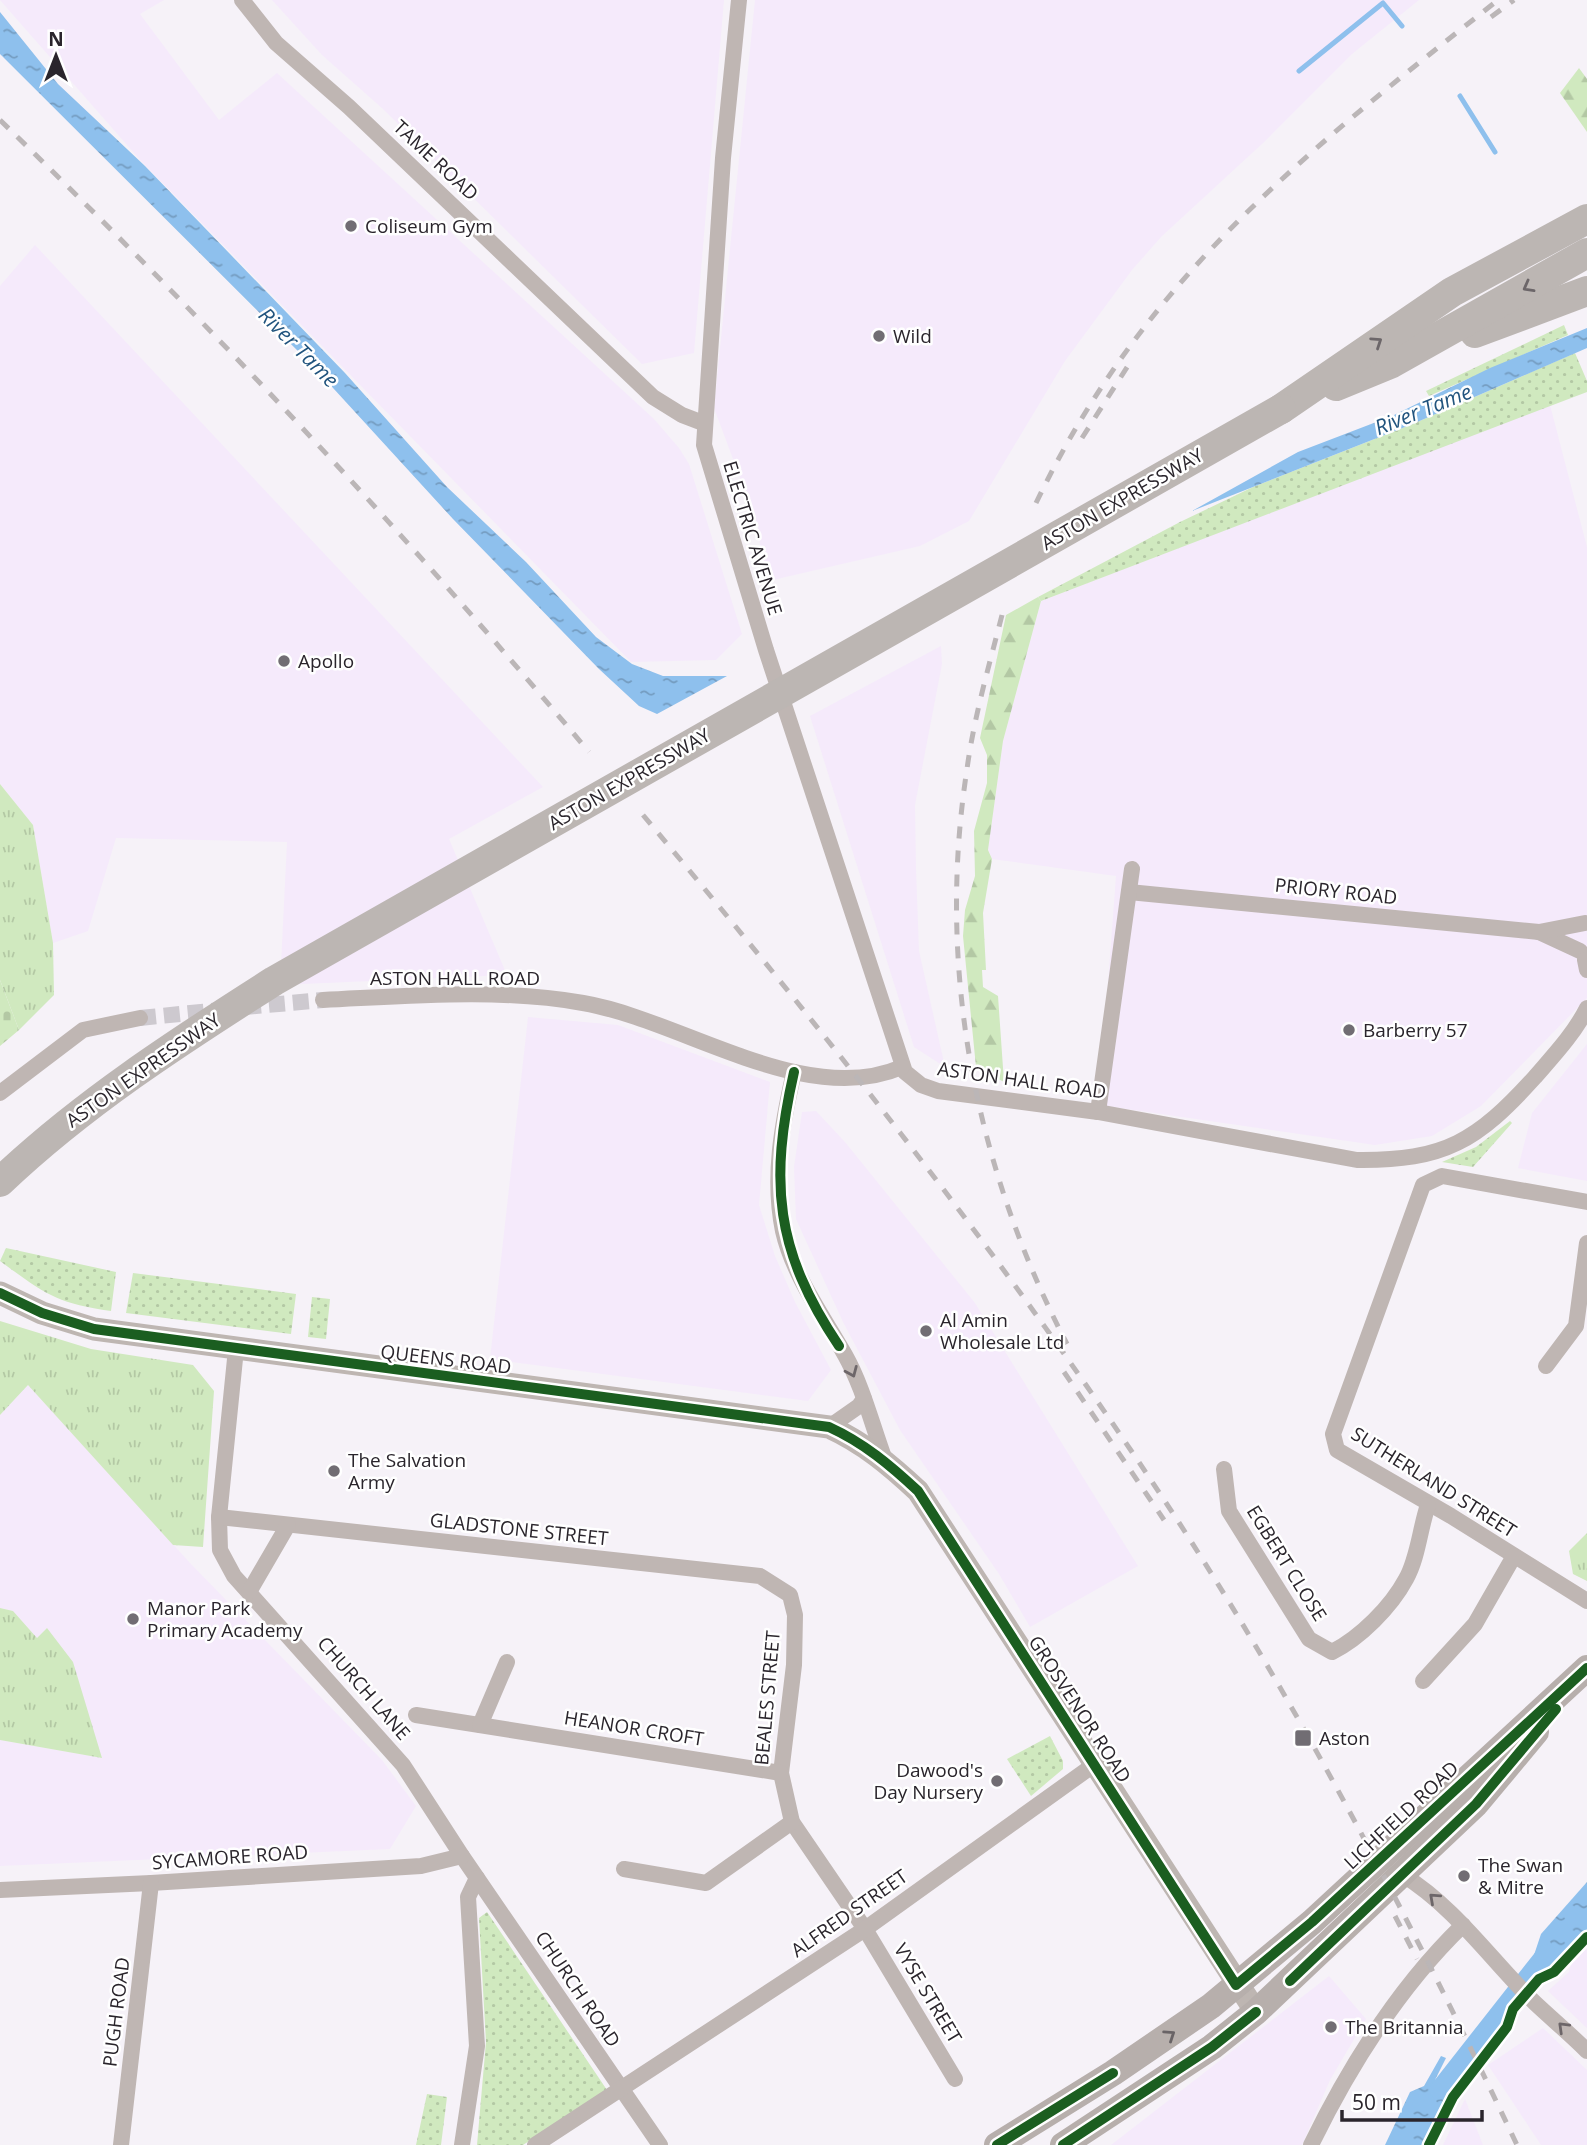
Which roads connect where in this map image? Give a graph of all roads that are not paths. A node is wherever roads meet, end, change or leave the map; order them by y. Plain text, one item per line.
1 (242, 0) edge
2 (739, 0) edge
3 (1587, 197) edge
4 (1587, 219) edge
5 (1587, 253) edge
6 (1587, 291) edge
7 (1452, 292) junction
8 (1392, 363) junction
9 (1281, 409) junction
10 (703, 423) junction
11 (1132, 869) dead end
12 (1129, 892) junction
13 (1586, 922) edge
14 (1539, 932) junction
15 (1585, 961) edge
16 (323, 1000) tunnel mouth
17 (1587, 1008) edge
18 (140, 1018) tunnel mouth
19 (902, 1066) junction
20 (794, 1072) junction
21 (0, 1093) edge
22 (1098, 1112) junction
23 (0, 1182) edge
24 (1587, 1202) edge
25 (1587, 1243) edge
26 (0, 1293) edge
27 (236, 1349) junction
28 (1546, 1366) dead end
29 (864, 1399) junction
30 (828, 1427) junction
31 (885, 1460) junction
32 (1224, 1469) dead end
33 (1428, 1505) junction
34 (219, 1517) junction
35 (288, 1525) junction
36 (1514, 1556) junction
37 (249, 1592) junction
38 (1587, 1601) edge
39 (795, 1615) joint
40 (507, 1662) dead end
41 (1587, 1670) edge
42 (1423, 1681) dead end
43 (416, 1715) dead end
44 (480, 1725) junction
45 (1095, 1764) junction
46 (781, 1773) junction
47 (792, 1822) junction
48 (462, 1856) junction
49 (624, 1869) dead end
50 (1403, 1875) junction
51 (477, 1878) junction
52 (152, 1884) junction
53 (0, 1890) edge
54 (1463, 1925) junction
55 (865, 1930) junction
56 (1236, 1984) junction
57 (1256, 2012) junction
58 (1587, 2051) edge
59 (955, 2079) dead end
60 (623, 2091) junction
61 (121, 2145) edge
62 (463, 2145) edge
63 (536, 2145) edge
64 (660, 2145) edge
65 (998, 2145) edge
66 (1063, 2145) edge
67 (1311, 2145) edge

1 - 10 street, TAME ROAD
2 - 10 street, ELECTRIC AVENUE
3 - 7 highway
4 - 7 highway, ASTON EXPRESSWAY
5 -> 8 highway, ASTON EXPRESSWAY
6 - 8 highway
9 -> 7 highway, ASTON EXPRESSWAY
8 - 9 highway, ASTON EXPRESSWAY
9 - 23 highway, ASTON EXPRESSWAY, bridge
10 - 19 street, ELECTRIC AVENUE
11 - 12 street
12 - 14 street, PRIORY ROAD
12 - 22 street
13 - 14 street, PRIORY ROAD
13 - 15 street
14 - 15 street, PRIORY ROAD
16 - 20 street, ASTON HALL ROAD
17 - 22 street, ASTON HALL ROAD
18 - 21 street
19 - 20 street, ASTON HALL ROAD
19 - 22 street, ASTON HALL ROAD
20 -> 29 street, GROSVENOR ROAD
24 - 33 street, SUTHERLAND STREET
25 - 28 street
26 - 27 main road, QUEENS ROAD
27 - 30 main road, QUEENS ROAD
27 - 34 street, CHURCH LANE
29 - 30 street
29 - 31 street, GROSVENOR ROAD
30 - 31 main road, QUEENS ROAD
31 - 45 main road, GROSVENOR ROAD
32 - 33 street, EGBERT CLOSE
33 - 36 street, SUTHERLAND STREET
34 - 35 street, GLADSTONE STREET
34 - 37 street, CHURCH LANE
35 - 37 street
35 - 39 street, GLADSTONE STREET
36 - 38 street, SUTHERLAND STREET
36 - 42 street
37 - 48 street, CHURCH LANE
39 - 46 street, BEALES STREET
40 - 44 street
41 - 50 main road, LICHFIELD ROAD
41 - 56 main road, LICHFIELD ROAD
43 - 44 street, HEANOR CROFT
44 - 46 street, HEANOR CROFT
45 - 55 street, ALFRED STREET
45 - 56 main road, GROSVENOR ROAD
46 - 47 street, BEALES STREET
47 - 49 street
47 - 55 street, BEALES STREET
48 - 51 street, CHURCH ROAD
48 - 52 street, SYCAMORE ROAD
54 -> 50 street
50 - 57 main road, LICHFIELD ROAD
51 - 60 street, CHURCH ROAD
51 - 62 street
52 - 53 street, SYCAMORE ROAD
52 - 61 street, PUGH ROAD
58 -> 54 street
54 - 67 street
55 - 59 street, VYSE STREET
55 - 60 street, ALFRED STREET
56 - 57 main road, GROSVENOR ROAD
65 -> 56 main road, LICHFIELD ROAD
57 - 66 main road, LICHFIELD ROAD
60 - 63 street, ALFRED STREET
60 - 64 street, CHURCH ROAD

